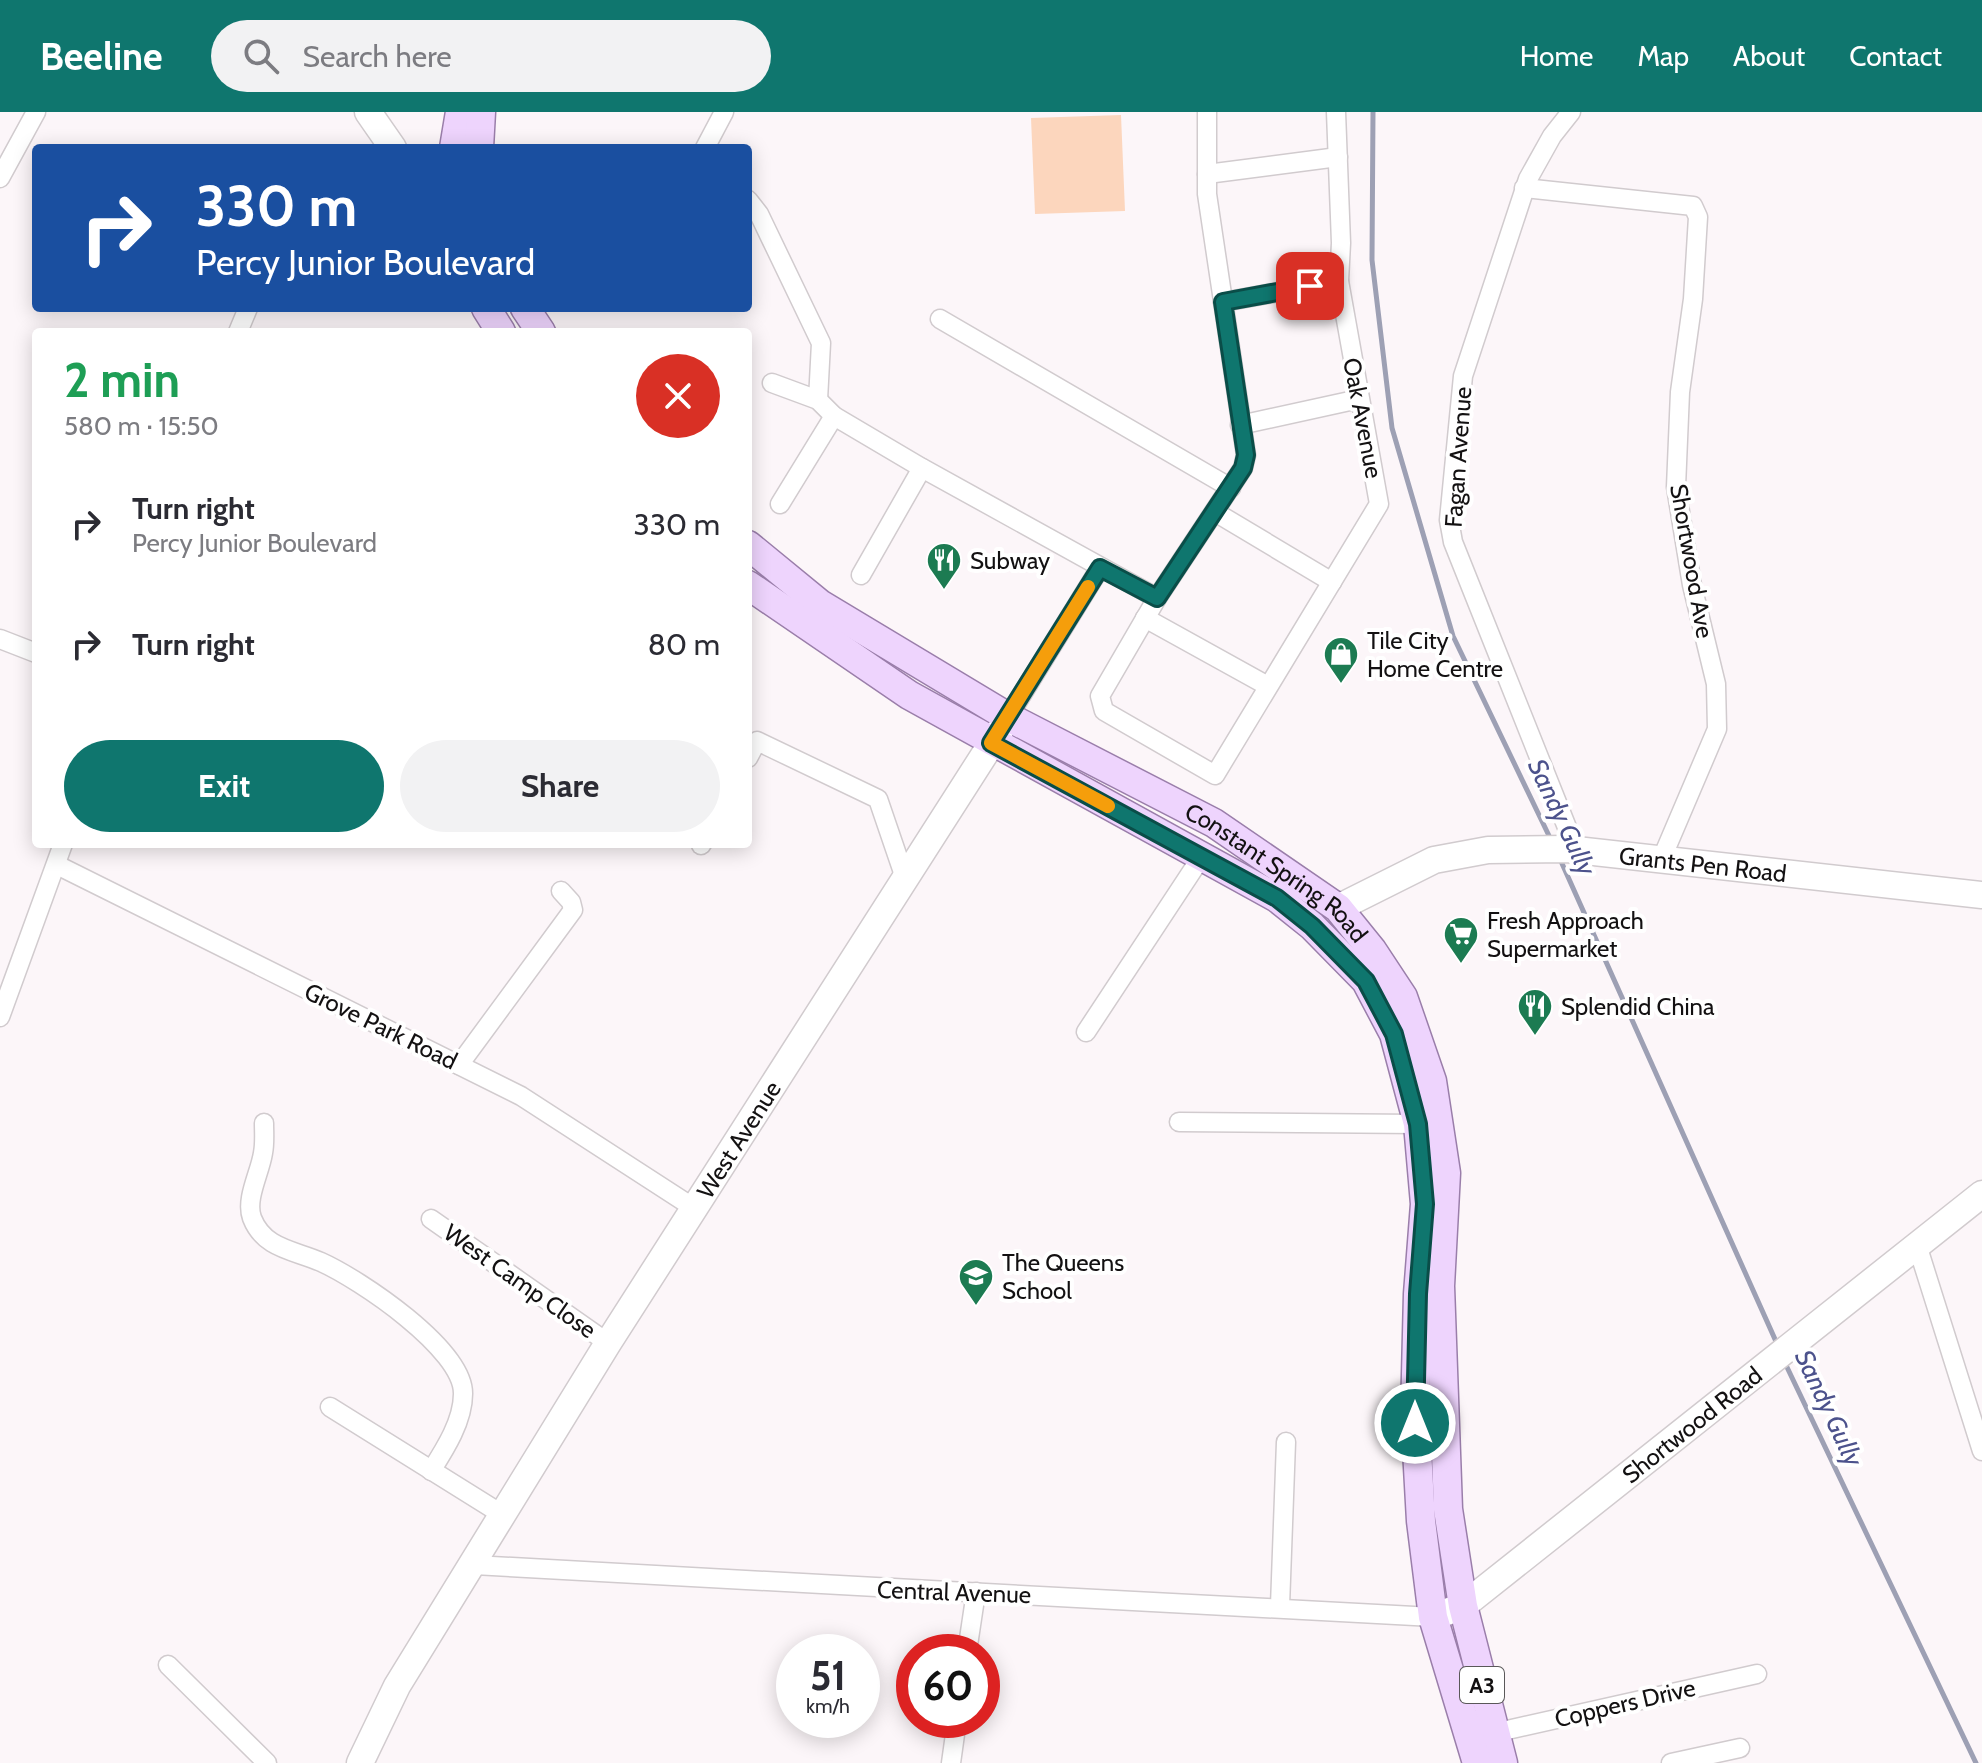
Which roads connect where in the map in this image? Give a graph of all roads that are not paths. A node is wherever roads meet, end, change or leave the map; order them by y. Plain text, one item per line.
1 (36, 112) edge
2 (368, 112) edge
3 (460, 112) edge
4 (481, 112) edge
5 (724, 112) edge
6 (1207, 112) edge
7 (1336, 112) edge
8 (1571, 112) edge
9 (383, 144) edge
10 (459, 144) edge
11 (461, 144) edge
12 (707, 144) edge
13 (1338, 157) junction
14 (1207, 174) junction
15 (0, 178) edge
16 (1524, 188) junction
17 (752, 205) edge
18 (1339, 281) junction
19 (1223, 302) junction
20 (940, 319) dead end
21 (772, 383) dead end
22 (1359, 399) junction
23 (818, 400) junction
24 (834, 416) junction
25 (1240, 425) junction
26 (922, 468) junction
27 (1231, 488) junction
28 (780, 504) dead end
29 (1215, 512) junction
30 (752, 548) edge
31 (1100, 568) junction
32 (861, 575) dead end
33 (1332, 582) junction
34 (752, 588) edge
35 (1157, 598) junction
36 (1145, 618) junction
37 (0, 639) edge
38 (32, 651) edge
39 (1268, 686) junction
40 (1008, 717) junction
41 (991, 743) junction
42 (752, 750) edge
43 (62, 848) edge
44 (1572, 849) junction
45 (1202, 856) junction
46 (1662, 858) junction
47 (57, 865) junction
48 (905, 878) junction
49 (561, 891) dead end
50 (1982, 895) edge
51 (1338, 908) junction
52 (0, 1017) edge
53 (1086, 1032) dead end
54 (459, 1065) junction
55 (1179, 1122) dead end
56 (264, 1123) dead end
57 (1418, 1124) junction
58 (1982, 1194) edge
59 (694, 1208) junction
60 (431, 1219) dead end
61 (1918, 1248) junction
62 (608, 1343) junction
63 (330, 1407) dead end
64 (1286, 1442) dead end
65 (1982, 1451) edge
66 (431, 1471) junction
67 (503, 1515) junction
68 (474, 1565) junction
69 (976, 1592) junction
70 (1280, 1606) junction
71 (1463, 1606) junction
72 (1433, 1617) junction
73 (970, 1634) edge
74 (168, 1665) dead end
75 (1757, 1674) dead end
76 (1494, 1733) junction
77 (954, 1738) edge
78 (1740, 1748) dead end
79 (267, 1763) edge
80 (360, 1763) edge
81 (951, 1763) edge
82 (1477, 1763) edge
83 (1503, 1763) edge
84 (1671, 1763) edge

1 - 15 street
2 - 9 street
3 - 10 main road
4 - 11 main road
5 - 12 street
6 - 14 street
7 - 13 street, Oak Avenue
8 - 16 street, Fagan Avenue
13 - 14 street
13 - 18 street, Oak Avenue
14 - 19 street
16 - 44 street, Fagan Avenue
16 - 46 street, Shortwood Ave
17 - 23 street
18 - 19 street
18 - 22 street, Oak Avenue
19 - 25 street
20 - 27 street
21 - 23 street
22 - 25 street
22 - 33 street, Oak Avenue
23 - 24 street
24 - 26 street
24 - 28 street
25 - 27 street
26 - 31 street
26 - 32 street
27 - 29 street
29 - 33 street
29 - 35 street
30 - 40 main road, Constant Spring Road / A3
31 - 35 street
31 - 40 street
33 - 39 street, Oak Avenue
34 - 41 main road, Constant Spring Road / A3
35 - 36 street
36 - 39 street
36 - 39 street, Oak Avenue
37 - 38 street
40 - 41 street, West Avenue
40 - 51 main road, Constant Spring Road / A3
41 - 45 main road, Constant Spring Road / A3
41 - 48 street, West Avenue
42 - 48 street
43 - 47 street
44 - 46 street, Grants Pen Road
44 - 51 street, Grants Pen Road
45 - 53 street
45 - 57 main road, Constant Spring Road / A3
46 - 50 street, Grants Pen Road
47 - 52 street
47 - 54 street, Grove Park Road
48 - 59 street, West Avenue
49 - 54 street
51 - 71 main road, Constant Spring Road / A3
54 - 59 street, Grove Park Road
55 - 57 street
56 - 66 street
57 - 72 main road, Constant Spring Road / A3
58 - 61 street, Shortwood Road
59 - 62 street, West Avenue
60 - 62 street, West Camp Close
61 - 65 street
61 - 71 street, Shortwood Road
62 - 67 street, West Avenue
63 - 66 street
64 - 70 street
66 - 67 street
67 - 68 street, West Avenue
68 - 69 street, Central Avenue
68 - 80 street, West Avenue
69 - 70 street, Central Avenue
69 - 73 street
70 - 72 street, Central Avenue
71 - 72 street, Shortwood Road
71 - 76 main road, Constant Spring Road / A3
72 - 82 main road, Constant Spring Road / A3
74 - 79 street
75 - 76 street, Coppers Drive
76 - 83 main road, Constant Spring Road / A3
77 - 81 street
78 - 84 street

